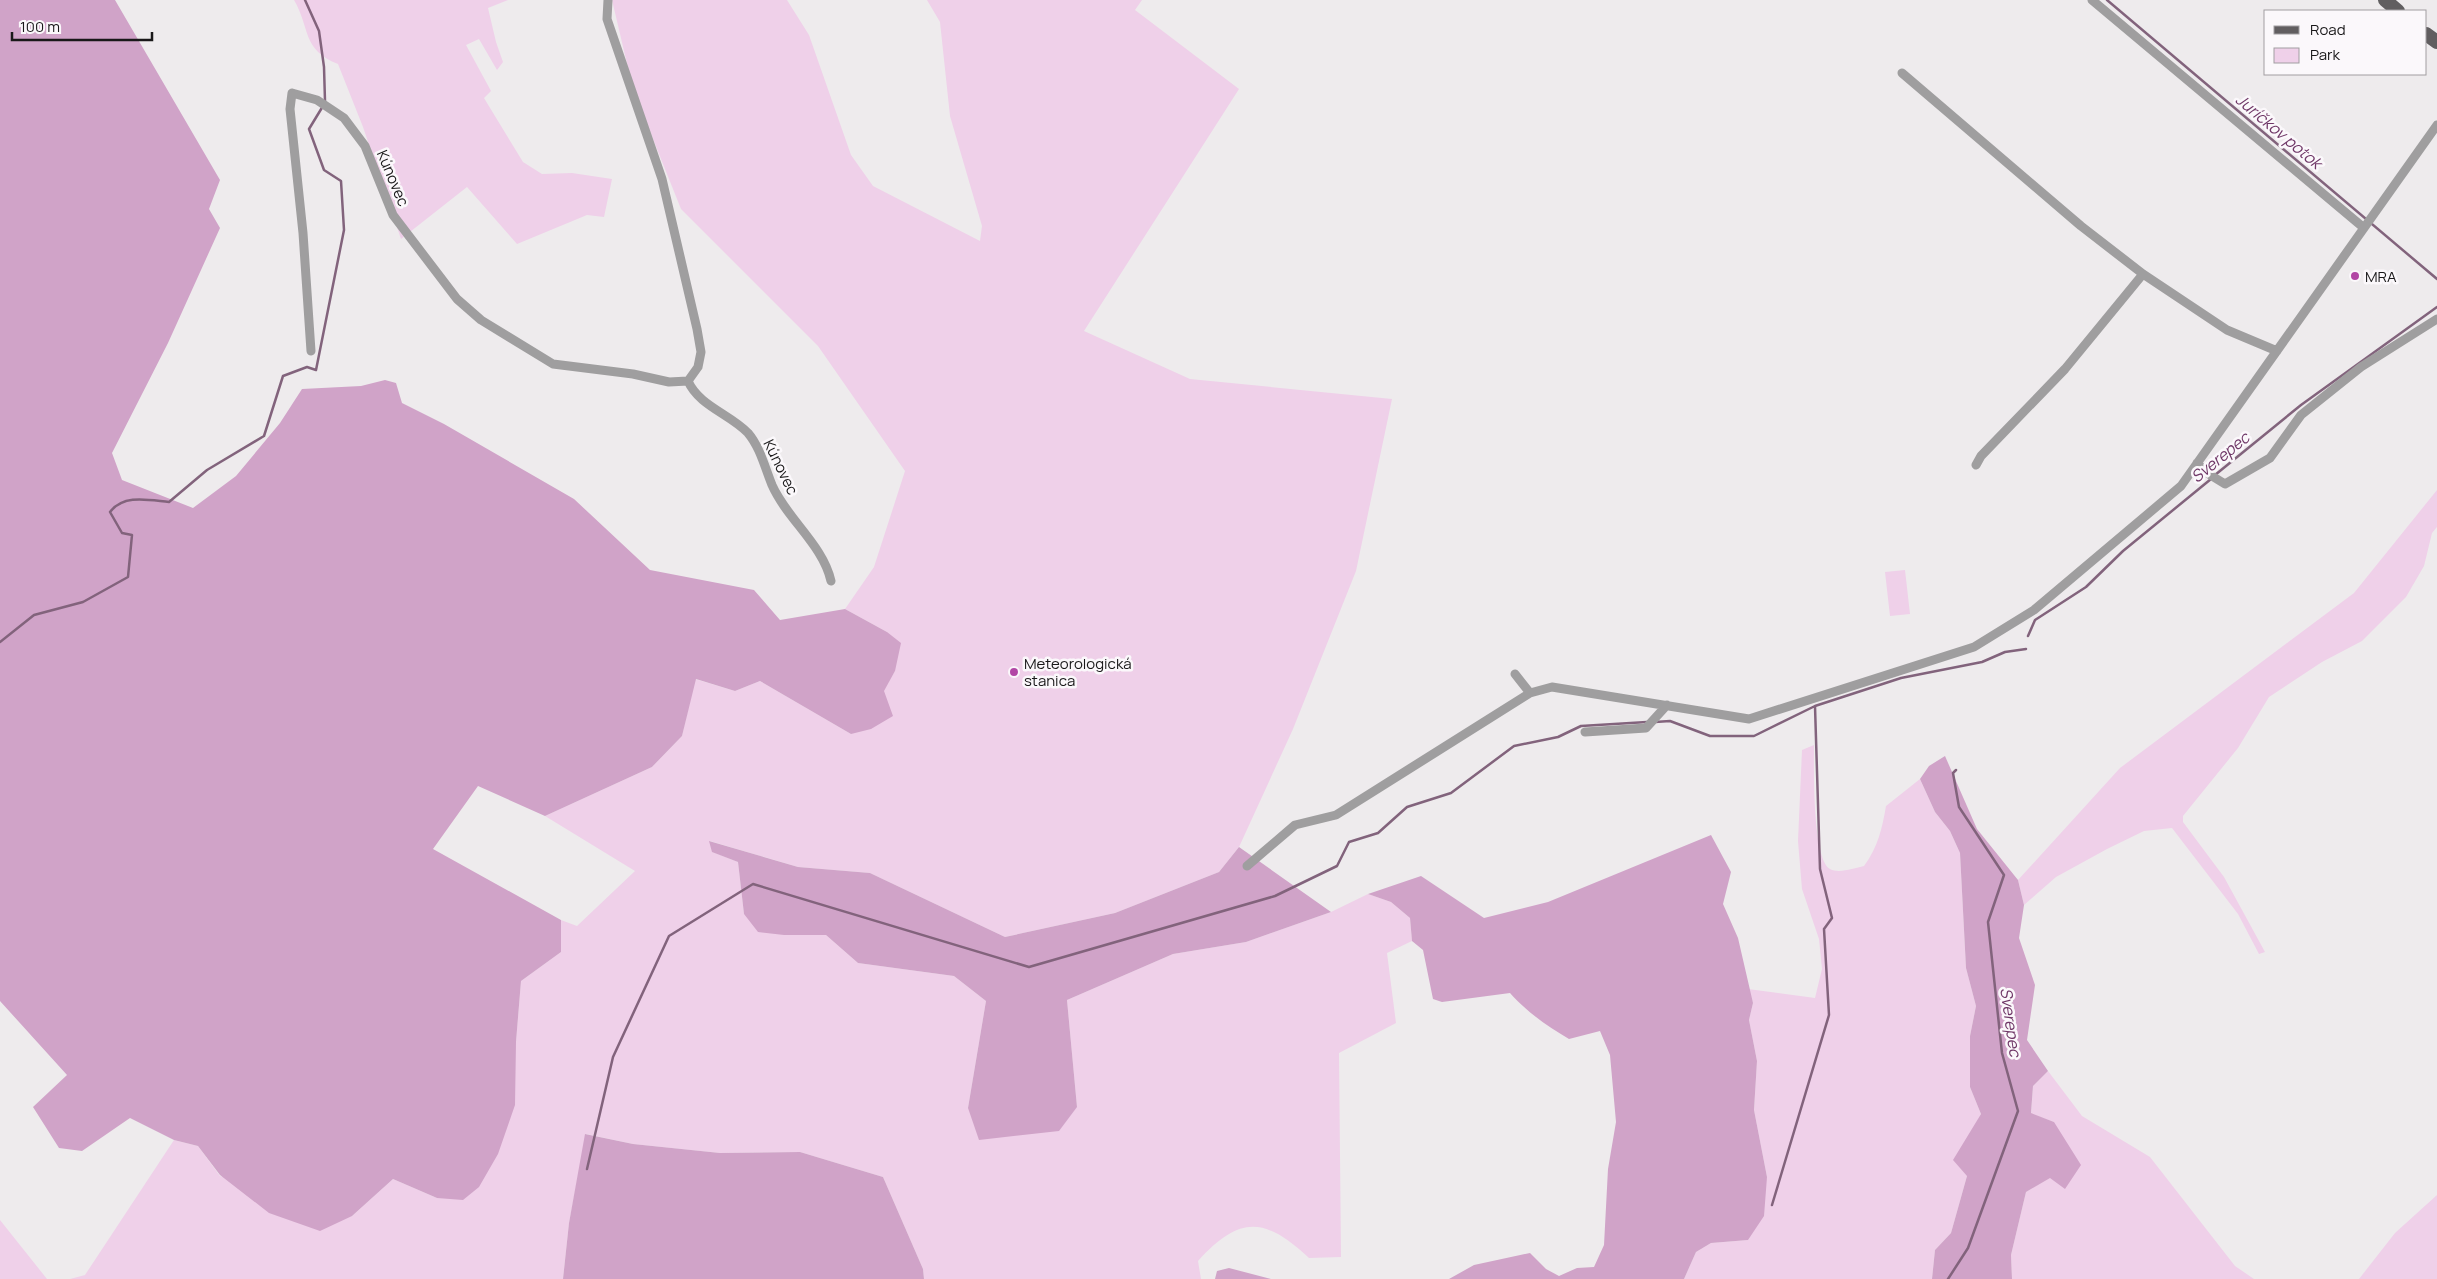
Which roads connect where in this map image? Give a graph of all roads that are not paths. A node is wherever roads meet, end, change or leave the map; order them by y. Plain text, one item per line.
1 (608, 0) edge
2 (2092, 0) edge
3 (2385, 0) edge
4 (2397, 10) edge
5 (1902, 74) dead end
6 (2437, 125) edge
7 (2365, 226) junction
8 (2143, 274) junction
9 (2437, 319) edge
10 (310, 351) dead end
11 (2277, 351) junction
12 (688, 381) junction
13 (2197, 463) junction
14 (1976, 466) dead end
15 (831, 582) dead end
16 (1515, 674) dead end
17 (1530, 693) junction
18 (1667, 705) junction
19 (1585, 732) dead end
20 (1247, 866) dead end

1 - 12 street
2 - 7 street
3 - 4 main road
5 - 8 street
6 - 7 street
7 - 11 street
8 - 11 street
8 - 14 street
9 - 13 street
10 - 12 street, Kúnovec
11 - 13 street
12 - 15 street, Kúnovec
13 - 18 street
16 - 17 street
17 - 18 street
17 - 20 street
18 - 19 street

